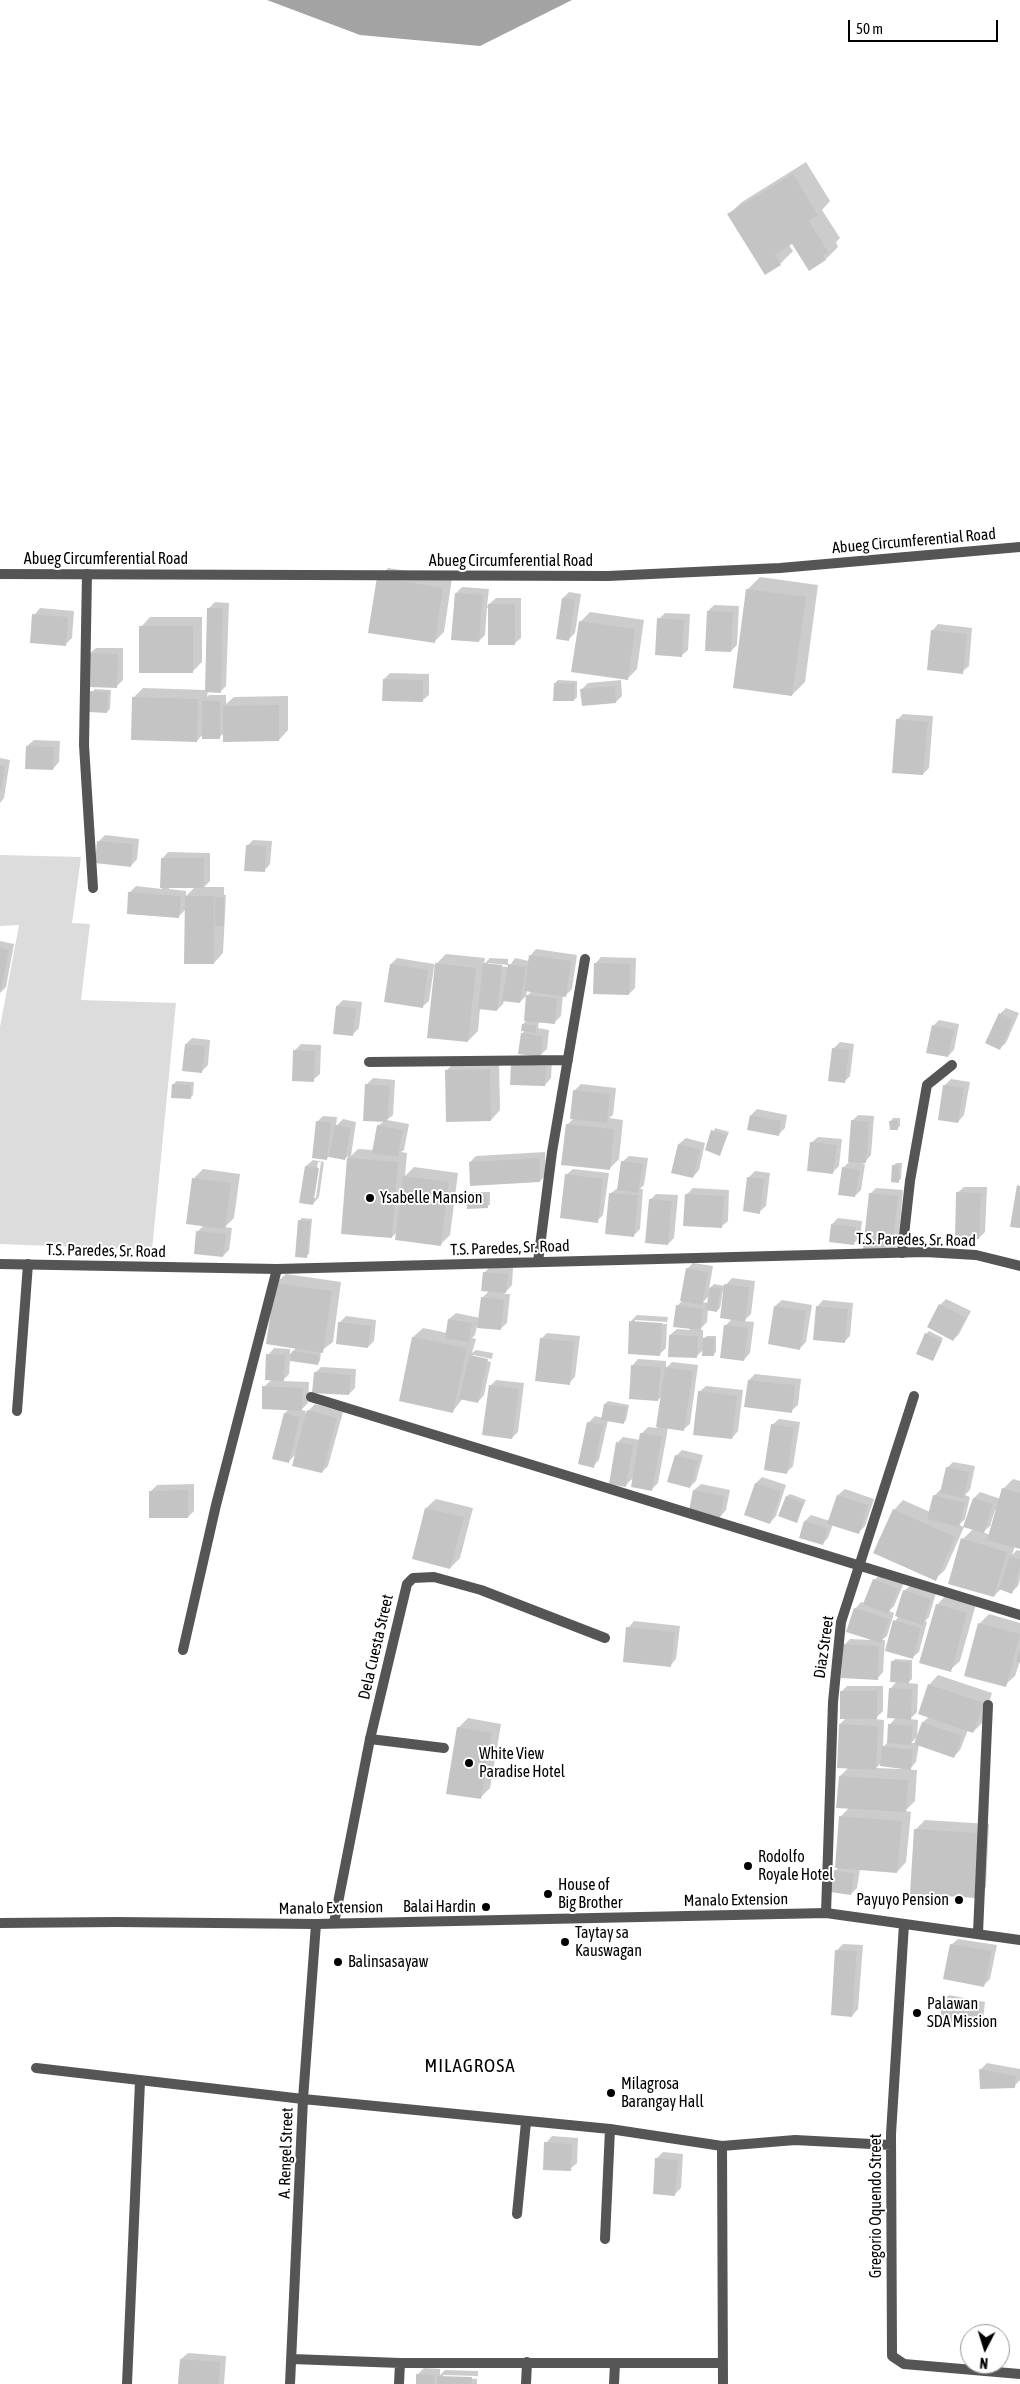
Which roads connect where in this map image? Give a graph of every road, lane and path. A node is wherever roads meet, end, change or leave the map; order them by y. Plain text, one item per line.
1 (1020, 547) edge
2 (0, 574) edge
3 (87, 574) junction
4 (93, 888) dead end
5 (585, 959) dead end
6 (568, 1060) junction
7 (369, 1062) dead end
8 (952, 1065) dead end
9 (902, 1253) junction
10 (538, 1262) junction
11 (0, 1264) edge
12 (28, 1264) junction
13 (1020, 1266) edge
14 (277, 1269) junction
15 (914, 1396) dead end
16 (311, 1397) dead end
17 (17, 1411) dead end
18 (860, 1565) junction
19 (1020, 1615) edge
20 (605, 1638) dead end
21 (183, 1650) dead end
22 (988, 1705) dead end
23 (370, 1739) junction
24 (444, 1748) dead end
25 (826, 1913) junction
26 (334, 1923) junction
27 (0, 1924) edge
28 (316, 1924) junction
29 (904, 1924) junction
30 (978, 1934) junction
31 (1020, 1940) edge
32 (36, 2068) dead end
33 (140, 2081) junction
34 (303, 2099) junction
35 (526, 2122) junction
36 (610, 2129) junction
37 (891, 2145) junction
38 (722, 2146) junction
39 (517, 2214) dead end
40 (605, 2240) dead end
41 (292, 2358) junction
42 (527, 2362) junction
43 (400, 2363) junction
44 (723, 2363) junction
45 (615, 2364) junction
46 (1020, 2374) edge
47 (127, 2384) edge
48 (290, 2384) edge
49 (399, 2384) edge
50 (526, 2384) edge
51 (614, 2384) edge
52 (723, 2384) edge

1 - 3 street, Abueg Circumferential Road
2 - 3 street, Abueg Circumferential Road
3 - 4 street
5 - 6 street
6 - 7 street
6 - 10 street
8 - 9 street
9 - 10 street, T.S. Paredes, Sr. Road
9 - 13 street, T.S. Paredes, Sr. Road
10 - 14 street, T.S. Paredes, Sr. Road
11 - 12 street, T.S. Paredes, Sr. Road
12 - 14 street, T.S. Paredes, Sr. Road
12 - 17 street
14 - 21 street
15 - 18 street, Diaz Street
16 - 18 street
18 - 19 street
18 - 25 street, Diaz Street
20 - 23 street, Dela Cuesta Street
22 - 30 street
23 - 24 street
23 - 26 street, Dela Cuesta Street
25 - 26 street, Manalo Extension
25 - 29 street, Manalo Extension
26 - 28 street, Manalo Extension
27 - 28 street, Manalo Extension
28 - 34 street, A. Rengel Street
29 - 30 street, Manalo Extension
29 - 37 street, Gregorio Oquendo Street
30 - 31 street, Manalo Extension
32 - 33 street
33 - 34 street
33 - 47 street
34 - 35 street
34 - 41 street, A. Rengel Street
35 - 36 street
35 - 39 street
36 - 38 street
36 - 40 street
37 - 38 street
37 - 46 street, Gregorio Oquendo Street
38 - 44 street
41 - 43 street
41 - 48 street, A. Rengel Street
42 - 43 street
42 - 45 street
42 - 50 street
43 - 49 street
44 - 45 street
44 - 52 street
45 - 51 street

